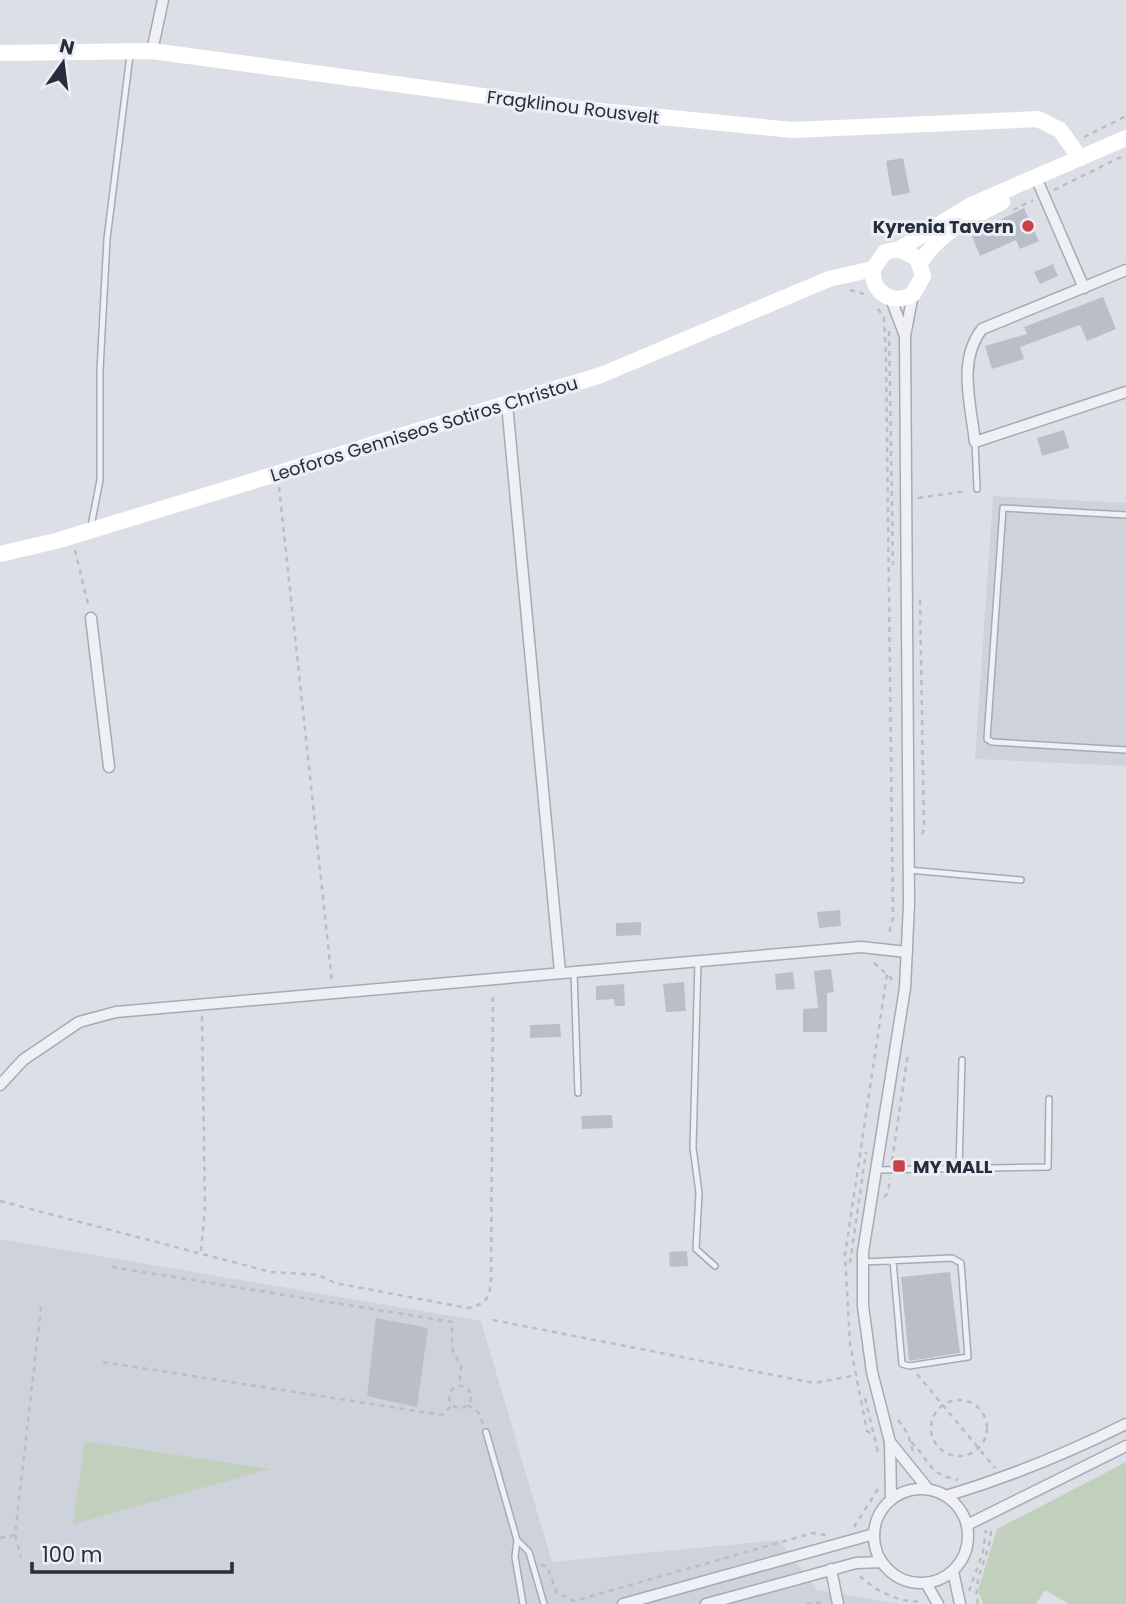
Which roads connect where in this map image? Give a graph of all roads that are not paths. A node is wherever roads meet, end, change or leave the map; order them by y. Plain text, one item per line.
1 (163, 0) edge
2 (152, 51) junction
3 (131, 52) junction
4 (0, 53) edge
5 (1126, 138) edge
6 (1076, 151) junction
7 (1041, 189) junction
8 (899, 249) junction
9 (920, 263) junction
10 (1126, 270) edge
11 (871, 285) junction
12 (1084, 288) junction
13 (914, 294) junction
14 (884, 303) junction
15 (905, 336) junction
16 (1126, 393) edge
17 (508, 404) junction
18 (975, 442) junction
19 (978, 489) road end
20 (1126, 515) edge
21 (90, 531) junction
22 (0, 554) edge
23 (91, 618) road end
24 (1126, 750) edge
25 (109, 767) dead end
26 (908, 870) junction
27 (1021, 880) dead end
28 (907, 952) junction
29 (698, 961) junction
30 (574, 971) junction
31 (560, 972) junction
32 (962, 1060) dead end
33 (0, 1085) edge
34 (578, 1093) dead end
35 (1049, 1099) dead end
36 (960, 1168) junction
37 (875, 1170) junction
38 (893, 1261) junction
39 (863, 1262) junction
40 (715, 1266) dead end
41 (1126, 1424) edge
42 (486, 1432) road end
43 (890, 1442) junction
44 (1126, 1446) edge
45 (928, 1489) junction
46 (946, 1496) junction
47 (891, 1499) junction
48 (967, 1525) junction
49 (874, 1534) junction
50 (517, 1540) junction
51 (882, 1562) junction
52 (831, 1569) junction
53 (953, 1570) junction
54 (926, 1583) junction
55 (937, 1601) edge
56 (833, 1603) edge
57 (523, 1604) edge
58 (544, 1604) edge
59 (623, 1604) edge
60 (706, 1604) edge
61 (960, 1604) edge

1 - 2 street
2 - 3 main road, Fragklinou Rousvelt
2 - 6 main road, Fragklinou Rousvelt
3 - 4 main road, Fragklinou Rousvelt
3 - 21 lane
5 - 6 main road
6 - 7 main road
6 - 8 main road
7 - 9 main road
7 - 12 street
8 - 9 main road
8 - 11 main road
9 - 13 main road
10 - 12 street
11 - 14 main road
11 - 17 main road, Leoforos Genniseos Sotiros Christou
12 - 18 street
13 - 14 main road
13 - 15 street
14 - 15 street
15 - 26 street
16 - 18 street
17 - 21 main road, Leoforos Genniseos Sotiros Christou
17 - 31 street
18 - 19 lane
20 - 24 lane
21 - 22 main road, Leoforos Genniseos Sotiros Christou
23 - 25 street
26 - 27 lane
26 - 28 street
28 - 29 street
28 - 37 street
29 - 30 street
29 - 40 lane
30 - 31 street
30 - 34 lane
31 - 33 street
32 - 36 lane
35 - 36 lane
36 - 37 lane
37 - 39 street
38 - 38 lane
38 - 39 lane
39 - 43 street
41 - 46 street
42 - 50 lane
43 - 45 street
43 - 47 street
44 - 48 street
45 - 46 street
45 - 47 street
46 - 48 street
47 - 49 street
48 - 53 street
49 - 51 street
49 - 59 street
50 - 57 lane
50 - 58 lane
51 - 52 street
51 - 54 street
52 - 56 street
52 - 60 street
53 - 54 street
53 - 61 street
54 - 55 street

